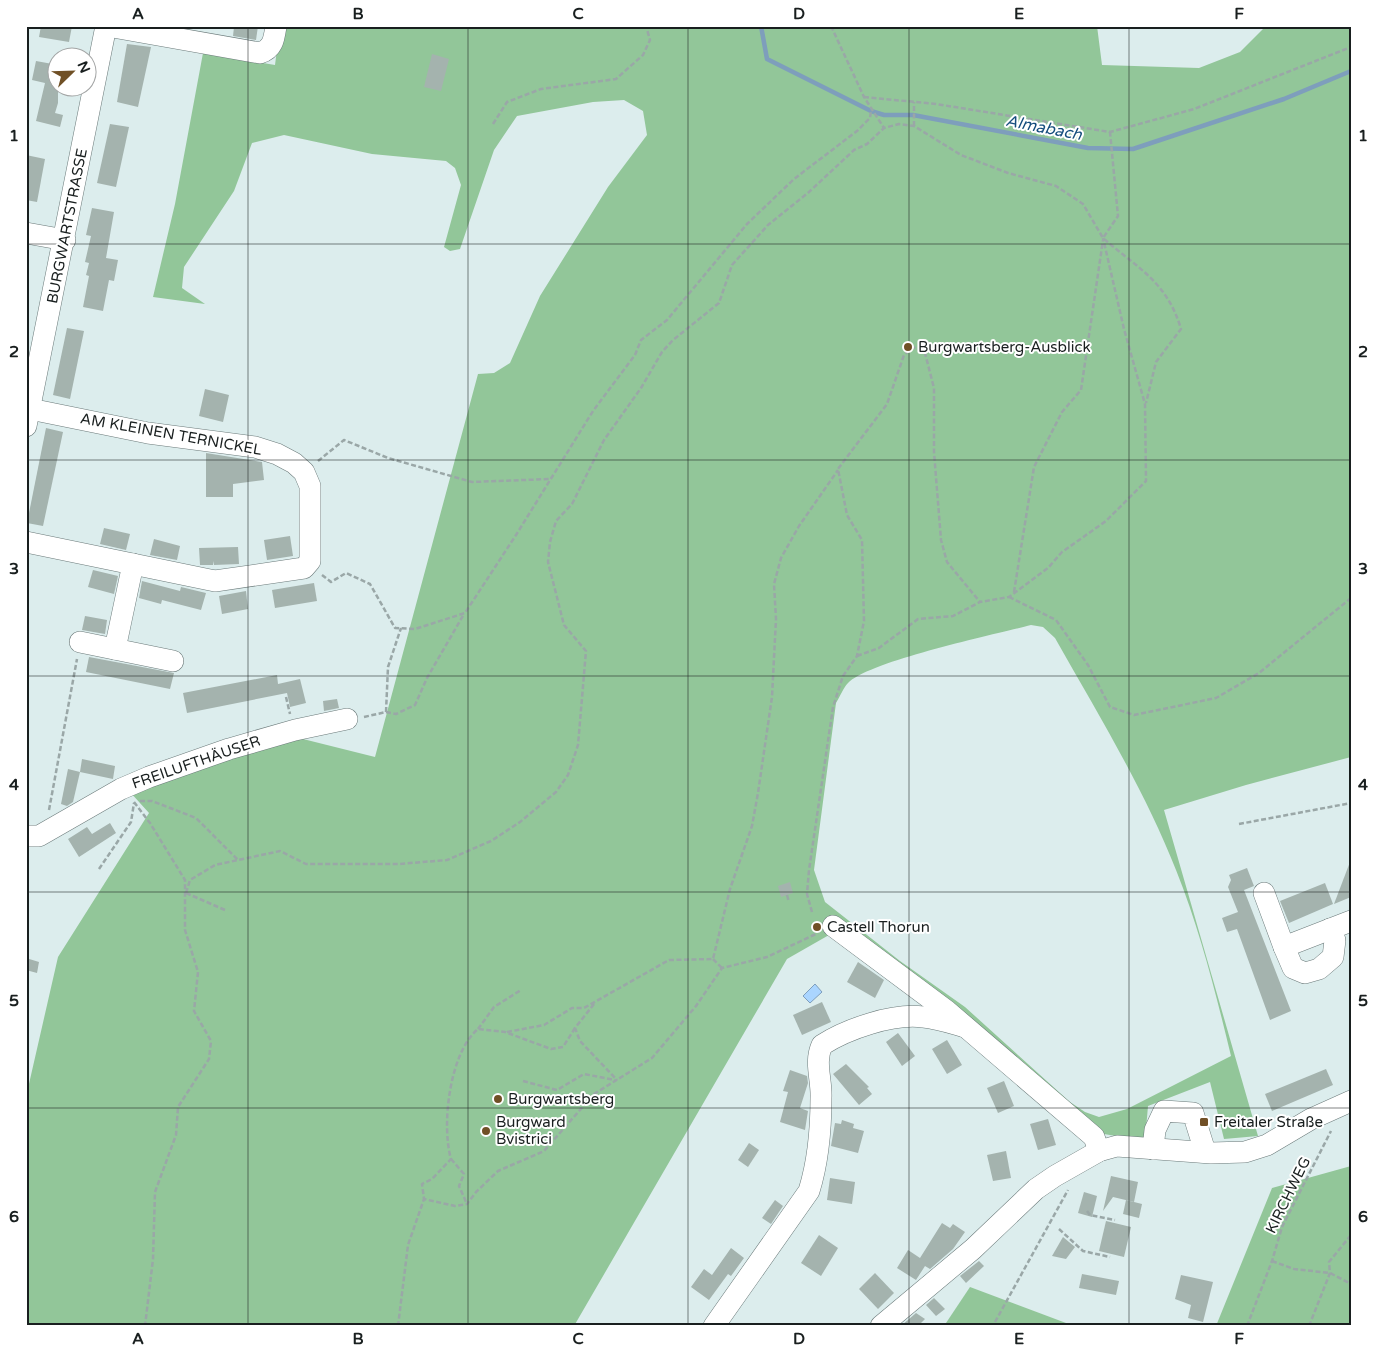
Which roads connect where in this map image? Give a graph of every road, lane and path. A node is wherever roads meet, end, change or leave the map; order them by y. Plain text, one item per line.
1 (106, 26) edge
2 (276, 26) edge
3 (646, 26) edge
4 (831, 26) edge
5 (1351, 47) edge
6 (864, 97) junction
7 (914, 102) junction
8 (872, 111) junction
9 (493, 124) dead end
10 (914, 126) junction
11 (884, 128) junction
12 (1110, 132) junction
13 (26, 232) edge
14 (1103, 238) junction
15 (65, 240) junction
16 (1145, 404) junction
17 (28, 417) edge
18 (838, 469) junction
19 (304, 472) junction
20 (550, 478) junction
21 (26, 542) edge
22 (134, 564) junction
23 (331, 582) dead end
24 (1014, 592) junction
25 (1009, 596) junction
26 (1351, 598) edge
27 (980, 602) junction
28 (465, 612) junction
29 (401, 628) junction
30 (80, 642) joint
31 (115, 649) junction
32 (857, 656) junction
33 (173, 661) dead end
34 (286, 697) dead end
35 (288, 708) dead end
36 (386, 712) junction
37 (347, 719) joint
38 (134, 801) junction
39 (1351, 803) edge
40 (1239, 824) dead end
41 (35, 834) edge
42 (238, 860) junction
43 (99, 869) dead end
44 (186, 893) junction
45 (1264, 893) dead end
46 (787, 895) dead end
47 (789, 902) dead end
48 (225, 910) dead end
49 (812, 912) dead end
50 (1351, 921) edge
51 (833, 926) joint
52 (1330, 929) junction
53 (1284, 947) junction
54 (713, 960) junction
55 (722, 968) junction
56 (521, 990) dead end
57 (596, 1001) junction
58 (965, 1027) junction
59 (575, 1028) junction
60 (478, 1029) junction
61 (505, 1032) junction
62 (617, 1080) junction
63 (523, 1081) dead end
64 (1351, 1101) edge
65 (1333, 1129) dead end
66 (1153, 1149) junction
67 (1099, 1151) junction
68 (1203, 1152) junction
69 (451, 1159) junction
70 (1078, 1162) junction
71 (424, 1198) junction
72 (467, 1204) junction
73 (1088, 1211) dead end
74 (1115, 1220) dead end
75 (1059, 1229) dead end
76 (1351, 1235) edge
77 (1110, 1257) dead end
78 (1272, 1261) junction
79 (1330, 1273) junction
80 (1351, 1284) edge
81 (994, 1322) dead end
82 (146, 1326) edge
83 (398, 1326) edge
84 (714, 1326) edge
85 (881, 1326) edge
86 (1247, 1326) edge
87 (1309, 1326) edge

1 - 2 street
1 - 15 street, BURGWARTSTRASSE
3 - 9 path
4 - 6 path
5 - 12 path
6 - 7 path
6 - 8 path
7 - 10 path
7 - 12 path
8 - 11 path
8 - 20 path
10 - 11 path
10 - 14 path
11 - 42 path
12 - 14 path
13 - 15 street
14 - 16 path
14 - 16 path
14 - 24 path
15 - 17 street, BURGWARTSTRASSE
16 - 24 path
17 - 19 street, AM KLEINEN TERNICKEL
18 - 27 path
18 - 32 path
18 - 54 path
19 - 20 path
19 - 22 street
20 - 28 path
21 - 22 street
22 - 31 street
23 - 29 path
24 - 25 path
25 - 26 path
25 - 27 path
27 - 32 path
28 - 29 path
28 - 36 path
29 - 36 path
30 - 31 street
30 - 41 path
31 - 33 street
32 - 49 path
34 - 35 path
36 - 37 path
37 - 41 street, FREILUFTHÄUSER
38 - 42 path
38 - 43 path
38 - 44 path
39 - 40 path
42 - 44 path
44 - 48 path
44 - 82 path
45 - 53 street
46 - 47 path
50 - 52 street
51 - 55 path
51 - 58 street
52 - 53 street
52 - 53 street
54 - 55 path
54 - 57 path
55 - 62 path
56 - 60 path
57 - 59 path
57 - 61 path
58 - 67 street
58 - 84 street
59 - 61 path
59 - 62 path
60 - 61 path
60 - 69 path
62 - 63 path
62 - 72 path
64 - 68 street
65 - 78 path, KIRCHWEG
66 - 67 street
66 - 68 street
66 - 68 street
67 - 70 street
69 - 71 path
69 - 72 path
70 - 81 path
70 - 85 street
71 - 72 path
71 - 83 path
73 - 74 path
75 - 77 path
76 - 79 path
78 - 79 path
78 - 86 path, KIRCHWEG
79 - 80 path
79 - 87 path

